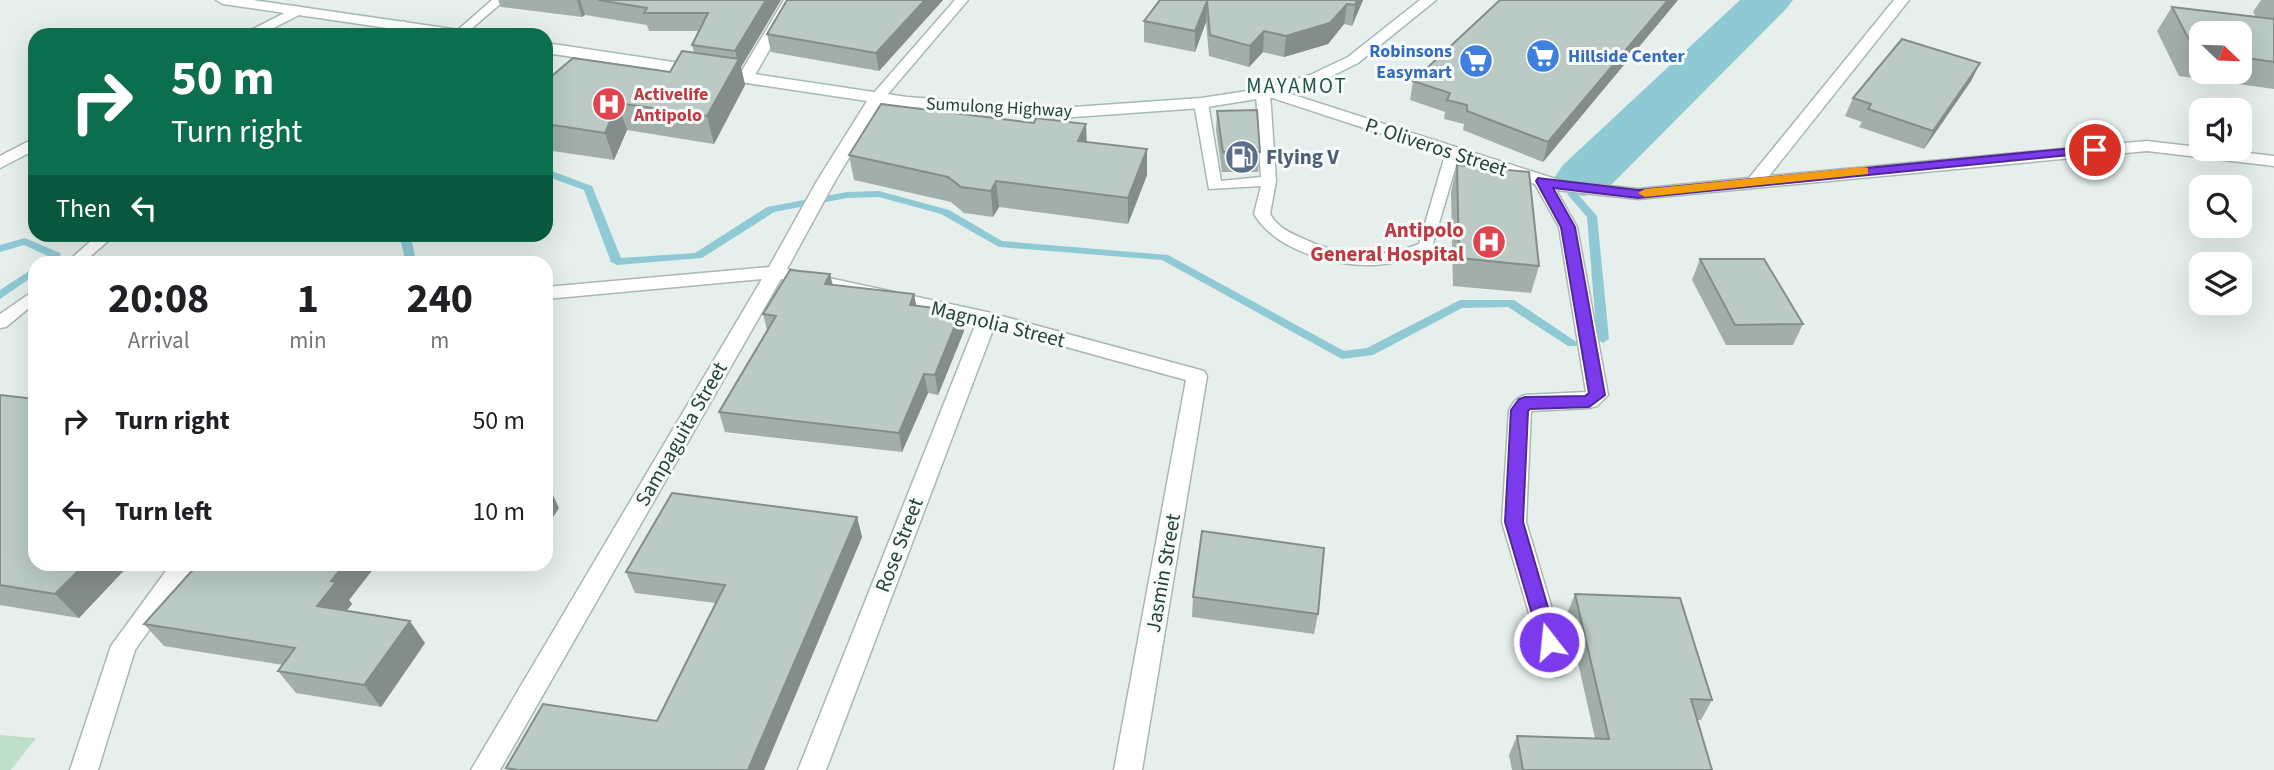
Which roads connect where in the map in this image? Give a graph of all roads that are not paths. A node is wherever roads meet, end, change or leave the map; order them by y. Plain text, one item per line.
1 (223, 0) edge
2 (499, 0) edge
3 (791, 0) edge
4 (962, 0) edge
5 (1429, 0) edge
6 (1902, 0) edge
7 (298, 10) junction
8 (404, 25) junction
9 (262, 28) edge
10 (399, 28) edge
11 (423, 28) edge
12 (469, 28) edge
13 (553, 49) edge
14 (745, 79) junction
15 (1266, 93) junction
16 (877, 98) junction
17 (1201, 103) junction
18 (28, 147) edge
19 (1453, 152) junction
20 (0, 163) edge
21 (2271, 163) edge
22 (1269, 181) junction
23 (1756, 181) junction
24 (1551, 184) junction
25 (100, 242) edge
26 (82, 256) edge
27 (776, 272) junction
28 (553, 292) edge
29 (28, 301) edge
30 (987, 319) junction
31 (0, 323) edge
32 (1198, 376) joint
33 (179, 571) edge
34 (1556, 666) dead end
35 (84, 770) edge
36 (485, 770) edge
37 (812, 770) edge
38 (1128, 770) edge

1 - 7 street
2 - 12 lane
3 - 14 street
4 - 16 lane
5 - 15 street, Sumulong Highway
6 - 23 street
7 - 8 street
7 - 9 street
8 - 10 lane
8 - 11 street
13 - 14 street, Sumulong Highway
14 - 16 street, Sumulong Highway
15 - 17 street, Sumulong Highway
15 - 19 street, P. Oliveros Street
15 - 22 lane
16 - 17 street, Sumulong Highway
16 - 27 street, Sampaguita Street
17 - 22 lane
18 - 20 street
19 - 22 lane
19 - 24 street, P. Oliveros Street
21 - 23 street, P. Oliveros Street
23 - 24 street, P. Oliveros Street
24 - 34 street
25 - 26 lane
27 - 28 street, Magnolia Street
27 - 30 street, Magnolia Street
27 - 36 street, Sampaguita Street
29 - 31 lane
30 - 32 street, Magnolia Street
30 - 37 street, Rose Street
32 - 38 street, Jasmin Street
33 - 35 street

